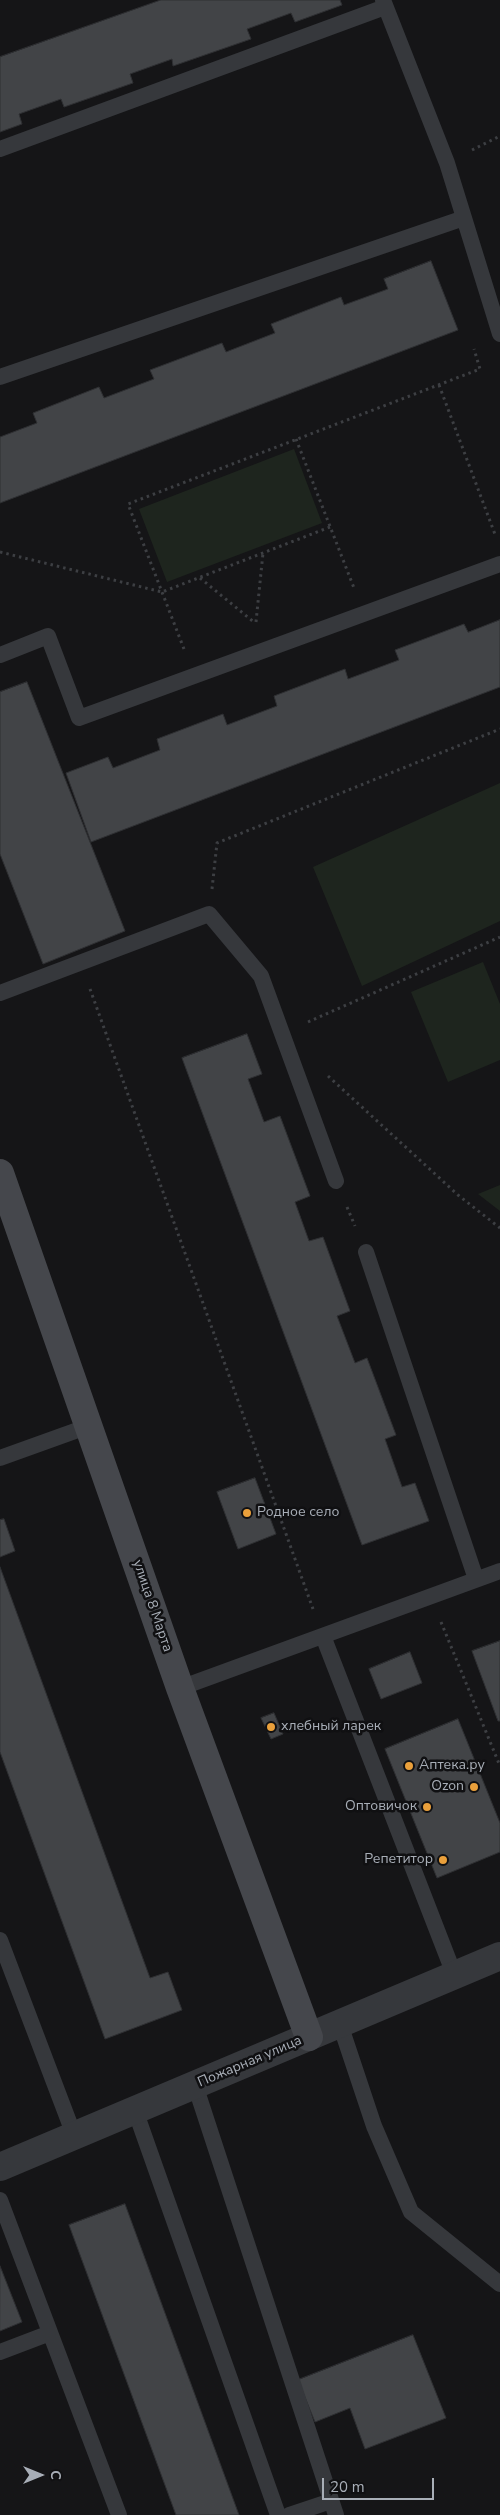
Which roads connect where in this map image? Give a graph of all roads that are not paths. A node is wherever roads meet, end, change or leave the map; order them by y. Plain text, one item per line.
1 (384, 4) edge
2 (0, 149) edge
3 (464, 218) junction
4 (500, 334) edge
5 (0, 376) edge
6 (500, 564) edge
7 (0, 655) edge
8 (0, 993) edge
9 (0, 1173) edge
10 (336, 1181) road end
11 (366, 1252) road end
12 (89, 1426) junction
13 (0, 1458) edge
14 (500, 1571) edge
15 (476, 1580) junction
16 (323, 1636) junction
17 (180, 1688) junction
18 (0, 1940) edge
19 (500, 1956) edge
20 (454, 1974) junction
21 (340, 2024) junction
22 (309, 2037) junction
23 (195, 2085) junction
24 (135, 2110) junction
25 (74, 2135) junction
26 (0, 2167) edge
27 (0, 2200) edge
28 (500, 2284) edge
29 (50, 2333) junction
30 (0, 2352) edge
31 (333, 2508) edge
32 (119, 2515) edge
33 (278, 2515) edge
34 (289, 2515) edge

1 - 2 lane
1 - 3 lane
3 - 4 lane
3 - 5 lane
6 - 7 lane
8 - 10 lane
9 - 12 street, улица 8 Марта
11 - 15 lane
12 - 13 lane
12 - 17 street, улица 8 Марта
14 - 15 lane
15 - 16 lane
16 - 17 lane
16 - 20 lane
17 - 22 street, улица 8 Марта
18 - 25 lane
19 - 20 street, Пожарная улица
20 - 21 street, Пожарная улица
21 - 22 street, Пожарная улица
21 - 28 lane
22 - 23 street, Пожарная улица
23 - 24 street, Пожарная улица
23 - 31 lane
24 - 25 street, Пожарная улица
24 - 33 lane
25 - 26 street, Пожарная улица
27 - 29 lane
29 - 30 lane
29 - 32 lane
31 - 34 lane

